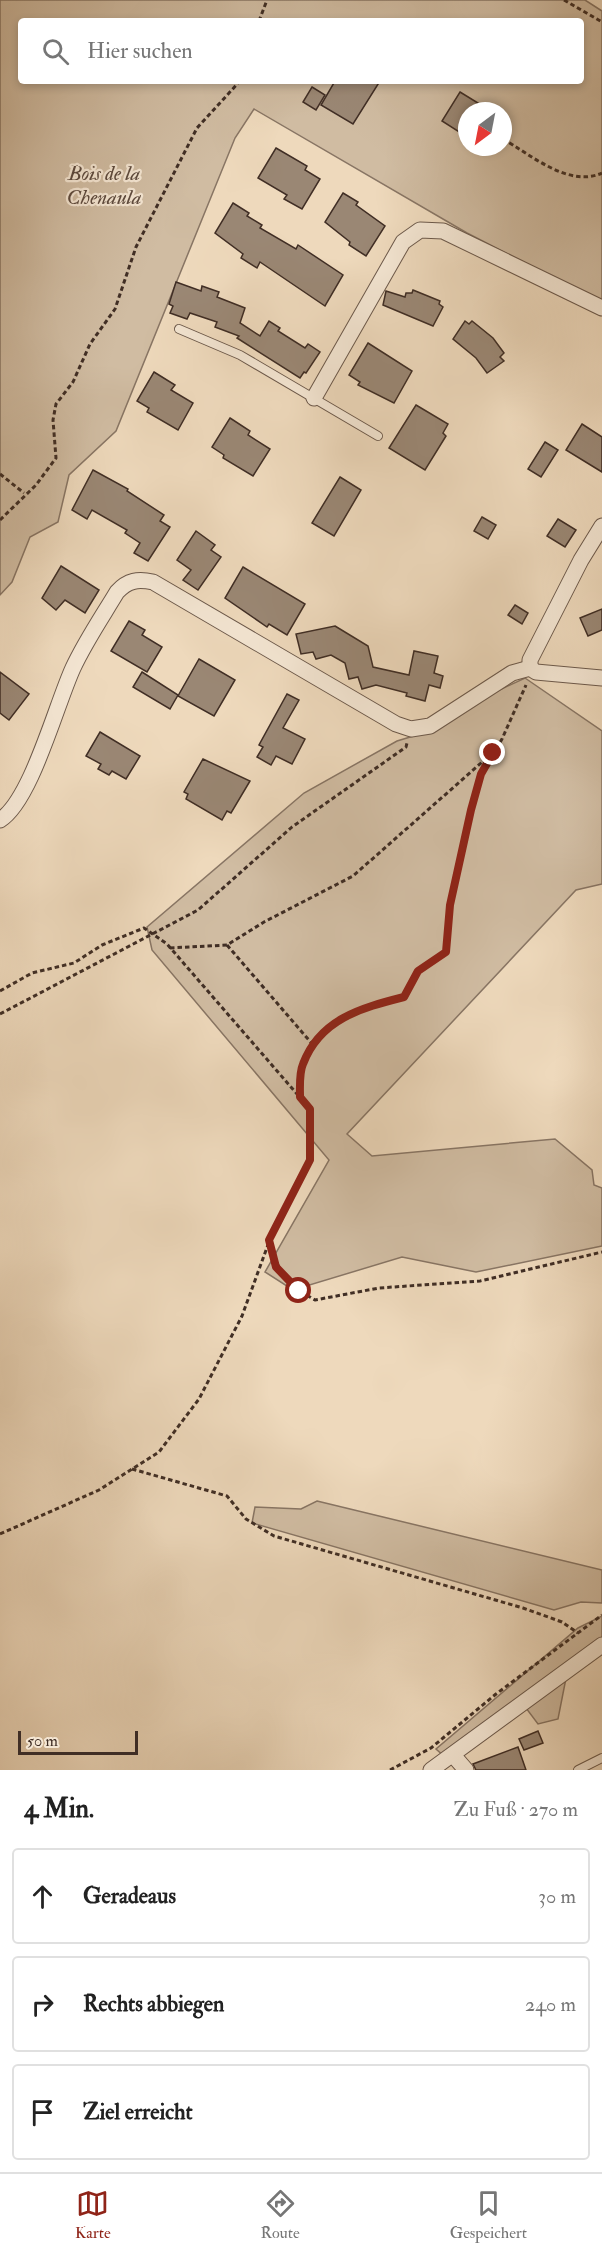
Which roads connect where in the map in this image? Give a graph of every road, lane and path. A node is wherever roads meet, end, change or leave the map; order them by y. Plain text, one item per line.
1 (267, 0) edge
2 (564, 0) edge
3 (260, 18) edge
4 (602, 22) edge
5 (237, 84) edge
6 (512, 144) edge
7 (602, 173) edge
8 (602, 308) edge
9 (179, 329) dead end
10 (314, 398) junction
11 (378, 436) dead end
12 (0, 474) edge
13 (24, 494) junction
14 (0, 520) edge
15 (602, 526) edge
16 (530, 668) junction
17 (602, 678) edge
18 (411, 729) junction
19 (493, 753) junction
20 (0, 820) edge
21 (152, 933) junction
22 (227, 945) junction
23 (170, 948) junction
24 (0, 991) edge
25 (0, 1014) edge
26 (314, 1046) junction
27 (300, 1097) junction
28 (269, 1240) junction
29 (602, 1252) edge
30 (132, 1470) junction
31 (0, 1534) edge
32 (602, 1615) edge
33 (578, 1633) junction
34 (602, 1645) edge
35 (453, 1755) junction
36 (602, 1758) edge
37 (390, 1770) edge
38 (431, 1770) edge
39 (466, 1770) edge
40 (578, 1770) edge

1 - 3 path
2 - 4 path
5 - 13 path
6 - 7 path
8 - 10 street
9 - 10 lane
10 - 11 lane
12 - 13 path
13 - 14 path
15 - 16 street
16 - 17 street
16 - 18 street
16 - 19 path
18 - 20 street
18 - 21 path
19 - 22 path
19 - 26 path
21 - 23 path
21 - 24 path
21 - 25 path
22 - 23 path
22 - 26 path
23 - 27 path
26 - 27 path
27 - 28 path
28 - 29 path
28 - 30 path
30 - 31 path
30 - 33 path
32 - 33 path
33 - 37 path
34 - 35 street
35 - 38 street
35 - 39 street
36 - 40 lane

